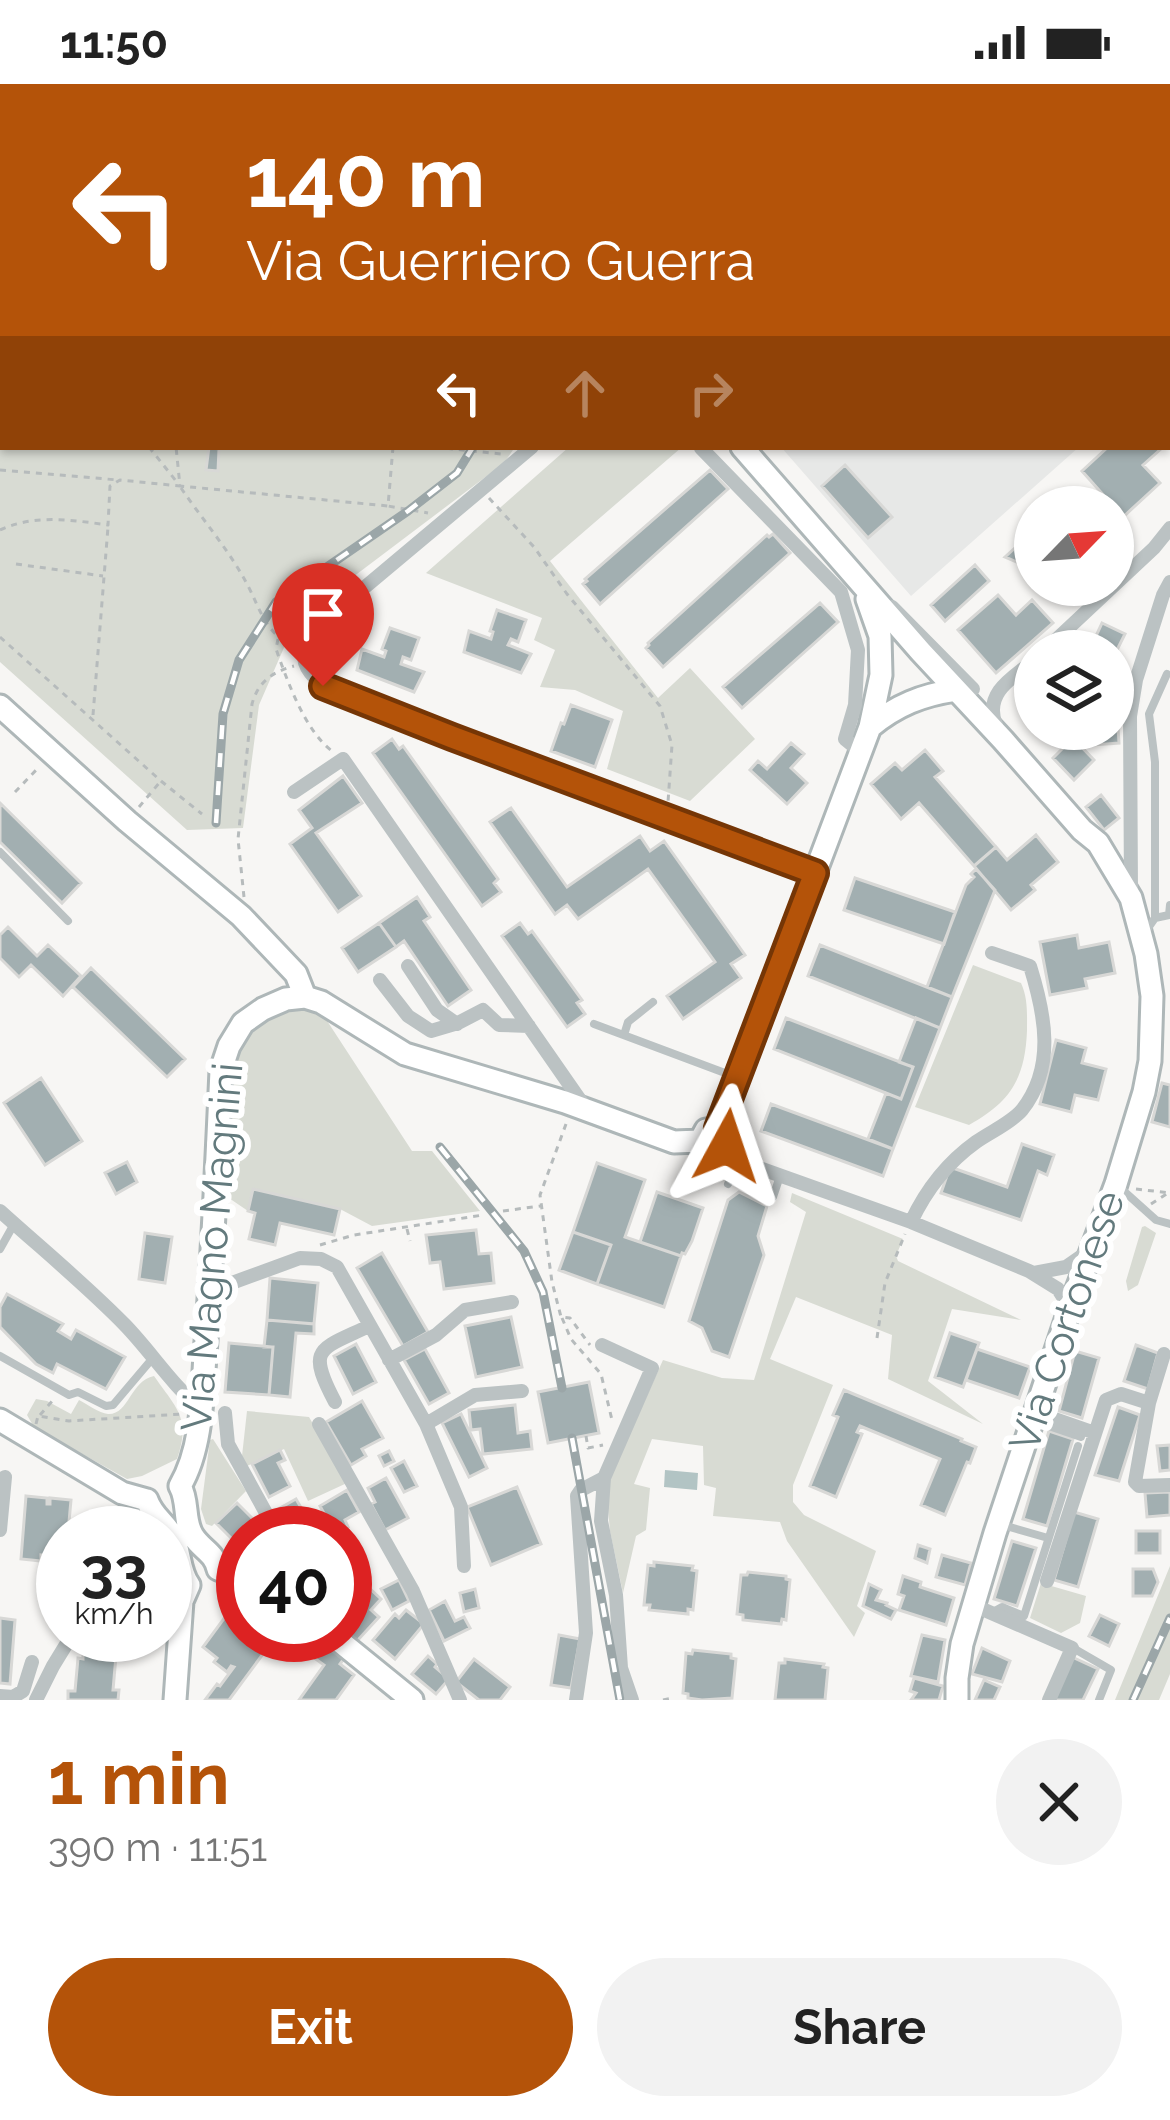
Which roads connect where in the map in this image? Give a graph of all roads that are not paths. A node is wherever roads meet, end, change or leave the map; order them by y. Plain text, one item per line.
1 (703, 450) edge
2 (745, 450) edge
3 (526, 452) edge
4 (1170, 528) edge
5 (1170, 567) edge
6 (862, 587) junction
7 (1168, 589) edge
8 (1067, 630) edge
9 (921, 652) junction
10 (1167, 674) dead end
11 (881, 675) junction
12 (1014, 677) edge
13 (1002, 686) junction
14 (967, 696) junction
15 (0, 706) edge
16 (870, 727) junction
17 (1004, 740) junction
18 (861, 752) junction
19 (294, 792) dead end
20 (1082, 830) junction
21 (0, 852) edge
22 (815, 873) junction
23 (1132, 898) junction
24 (1170, 905) edge
25 (1155, 918) junction
26 (68, 921) dead end
27 (1141, 938) junction
28 (992, 953) dead end
29 (408, 966) dead end
30 (380, 980) dead end
31 (305, 997) junction
32 (653, 1003) dead end
33 (457, 1024) junction
34 (594, 1024) dead end
35 (529, 1026) junction
36 (624, 1035) junction
37 (738, 1077) junction
38 (580, 1107) junction
39 (722, 1144) junction
40 (781, 1175) junction
41 (728, 1184) dead end
42 (1116, 1184) junction
43 (773, 1198) dead end
44 (0, 1211) edge
45 (911, 1222) junction
46 (14, 1224) junction
47 (1170, 1224) edge
48 (1, 1244) edge
49 (1092, 1248) junction
50 (1034, 1273) junction
51 (210, 1291) junction
52 (512, 1302) dead end
53 (1070, 1308) junction
54 (369, 1326) junction
55 (602, 1345) road end
56 (1164, 1354) dead end
57 (0, 1356) edge
58 (153, 1358) junction
59 (389, 1360) junction
60 (522, 1391) dead end
61 (335, 1402) dead end
62 (1149, 1403) junction
63 (192, 1412) junction
64 (225, 1414) dead end
65 (1034, 1416) junction
66 (0, 1420) edge
67 (320, 1424) dead end
68 (426, 1424) junction
69 (1085, 1439) junction
70 (5, 1477) dead end
71 (604, 1478) junction
72 (1170, 1485) edge
73 (180, 1486) junction
74 (147, 1500) junction
75 (149, 1506) edge
76 (262, 1506) edge
77 (998, 1523) junction
78 (0, 1530) edge
79 (1048, 1538) junction
80 (216, 1563) edge
81 (464, 1566) dead end
82 (1047, 1581) dead end
83 (983, 1609) junction
84 (1072, 1648) junction
85 (32, 1662) dead end
86 (57, 1662) edge
87 (178, 1662) edge
88 (365, 1662) edge
89 (0, 1696) edge
90 (957, 1699) edge
91 (36, 1700) edge
92 (176, 1700) edge
93 (412, 1700) edge
94 (460, 1700) edge
95 (576, 1700) edge
96 (632, 1700) edge
97 (1049, 1700) edge
98 (1099, 1700) edge

1 - 18 street
2 - 6 street, Via Cortonese
3 - 22 street
4 - 8 street
5 - 7 street
6 - 9 street, Via Cortonese
6 - 11 street
6 - 14 street
7 - 23 street
9 - 11 street
9 - 14 street, Via Cortonese
10 - 25 lane
11 - 16 street
12 - 13 street
13 - 14 street
13 - 17 street
14 - 16 street
14 - 17 street, Via Cortonese
15 - 31 street
16 - 18 street
17 - 20 street, Via Cortonese
18 - 22 street
19 - 35 street
20 - 23 street, Via Cortonese
20 - 27 street, Via Cortonese
21 - 26 lane
22 - 37 street
23 - 27 street, Via Cortonese
24 - 25 lane
25 - 27 lane
27 - 42 street, Via Cortonese
28 - 45 street
29 - 33 street
30 - 33 street
31 - 38 street
31 - 51 street, Via Magno Magnini
32 - 36 lane
33 - 35 street
34 - 36 lane
35 - 38 street
36 - 37 lane
37 - 39 street
38 - 39 street
39 - 40 street
39 - 41 lane
40 - 43 lane
40 - 45 street
42 - 47 lane
42 - 49 street, Via Cortonese
44 - 46 street
45 - 50 street
46 - 48 lane
46 - 58 street
49 - 50 street
49 - 53 street, Via Cortonese
50 - 53 street
51 - 54 street
51 - 63 street, Via Magno Magnini
52 - 59 street
53 - 65 street, Via Cortonese
54 - 59 street
54 - 61 street
55 - 71 street
56 - 62 street
57 - 58 lane
58 - 63 street
59 - 68 street
60 - 68 street
62 - 69 street
62 - 72 street
63 - 73 street, Via Magno Magnini
64 - 76 street
65 - 69 street
65 - 77 street, Via Cortonese
66 - 74 street
67 - 94 street
68 - 81 street
69 - 79 lane
69 - 82 street
70 - 78 street
71 - 95 street
71 - 96 street
73 - 74 street
73 - 80 street
74 - 75 street
77 - 79 lane
77 - 83 street, Via Cortonese
79 - 83 lane
83 - 84 street
83 - 90 street, Via Cortonese
84 - 97 street
84 - 98 lane
85 - 89 street
86 - 91 street
87 - 92 street
88 - 93 street

